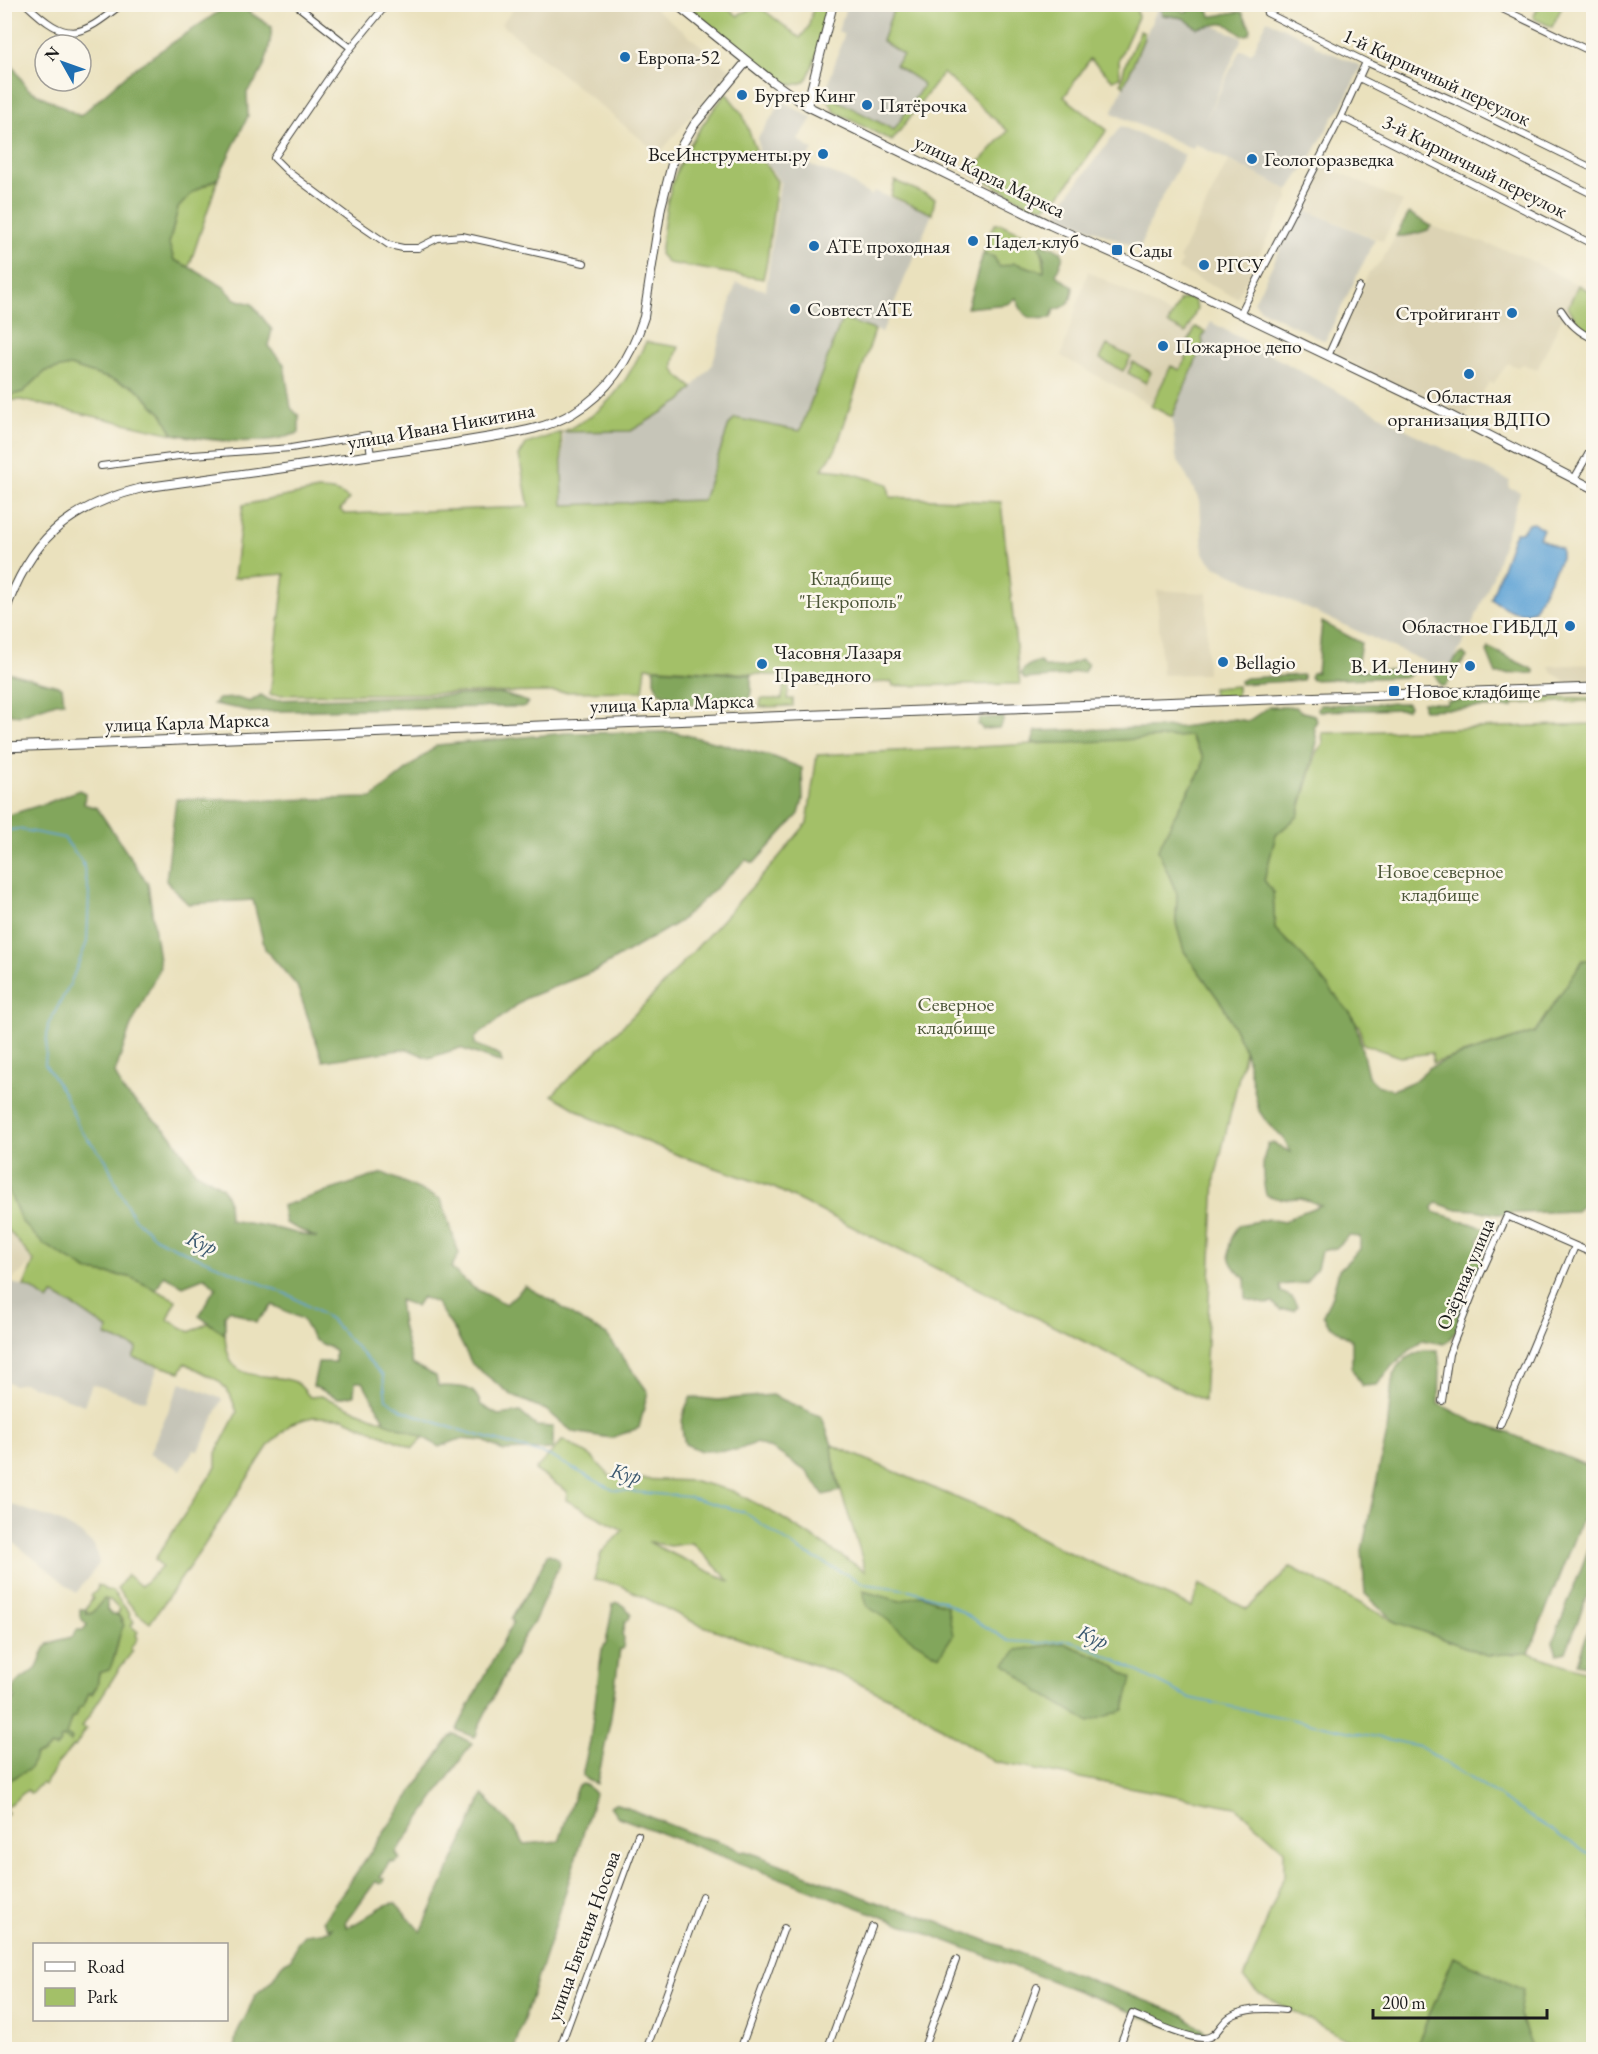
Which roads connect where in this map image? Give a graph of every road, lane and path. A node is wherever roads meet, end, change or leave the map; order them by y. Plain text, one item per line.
1 (26, 4) edge
2 (122, 4) edge
3 (295, 4) edge
4 (387, 4) edge
5 (676, 4) edge
6 (832, 4) edge
7 (1492, 4) edge
8 (1268, 13) dead end
9 (351, 48) junction
10 (1593, 53) edge
11 (747, 61) junction
12 (1366, 62) junction
13 (1359, 78) junction
14 (807, 105) junction
15 (1341, 117) junction
16 (1593, 169) edge
17 (1593, 195) edge
18 (1593, 245) edge
19 (584, 263) dead end
20 (1359, 287) dead end
21 (1561, 310) dead end
22 (1240, 314) junction
23 (1593, 339) edge
24 (1328, 356) junction
25 (1593, 444) edge
26 (371, 455) junction
27 (101, 466) dead end
28 (1574, 479) junction
29 (1593, 489) edge
30 (4, 615) edge
31 (1593, 688) edge
32 (4, 747) edge
33 (1575, 1246) junction
34 (1593, 1254) edge
35 (1442, 1401) dead end
36 (1500, 1425) dead end
37 (638, 1835) dead end
38 (702, 1896) dead end
39 (872, 1927) dead end
40 (784, 1928) dead end
41 (956, 1960) dead end
42 (1037, 1987) dead end
43 (1285, 2010) dead end
44 (559, 2049) edge
45 (646, 2049) edge
46 (740, 2049) edge
47 (827, 2049) edge
48 (923, 2049) edge
49 (1014, 2049) edge
50 (1118, 2049) edge

1 - 2 street
3 - 9 street
4 - 9 street
5 - 11 main road, улица Карла Маркса
6 - 14 main road
7 - 10 street
8 - 12 street, 1-й Кирпичный переулок
9 - 19 street
11 - 14 main road, улица Карла Маркса
11 - 26 main road, улица Ивана Никитина
12 - 13 street
12 - 16 street, 1-й Кирпичный переулок
13 - 15 street
13 - 17 street, 1-й Кирпичный переулок
14 - 22 main road, улица Карла Маркса
15 - 18 street, 3-й Кирпичный переулок
15 - 22 street
20 - 24 street
21 - 23 street
22 - 24 main road, улица Карла Маркса
24 - 28 main road, улица Карла Маркса
25 - 28 street
26 - 27 street
26 - 30 main road, улица Ивана Никитина
28 - 29 main road, улица Карла Маркса
31 - 32 main road, улица Карла Маркса
33 - 34 street, Озёрная улица
33 - 35 street, Озёрная улица
33 - 36 street
37 - 44 street, улица Евгения Носова
38 - 45 street
39 - 47 street
40 - 46 street
41 - 48 street
42 - 49 street
43 - 50 street

